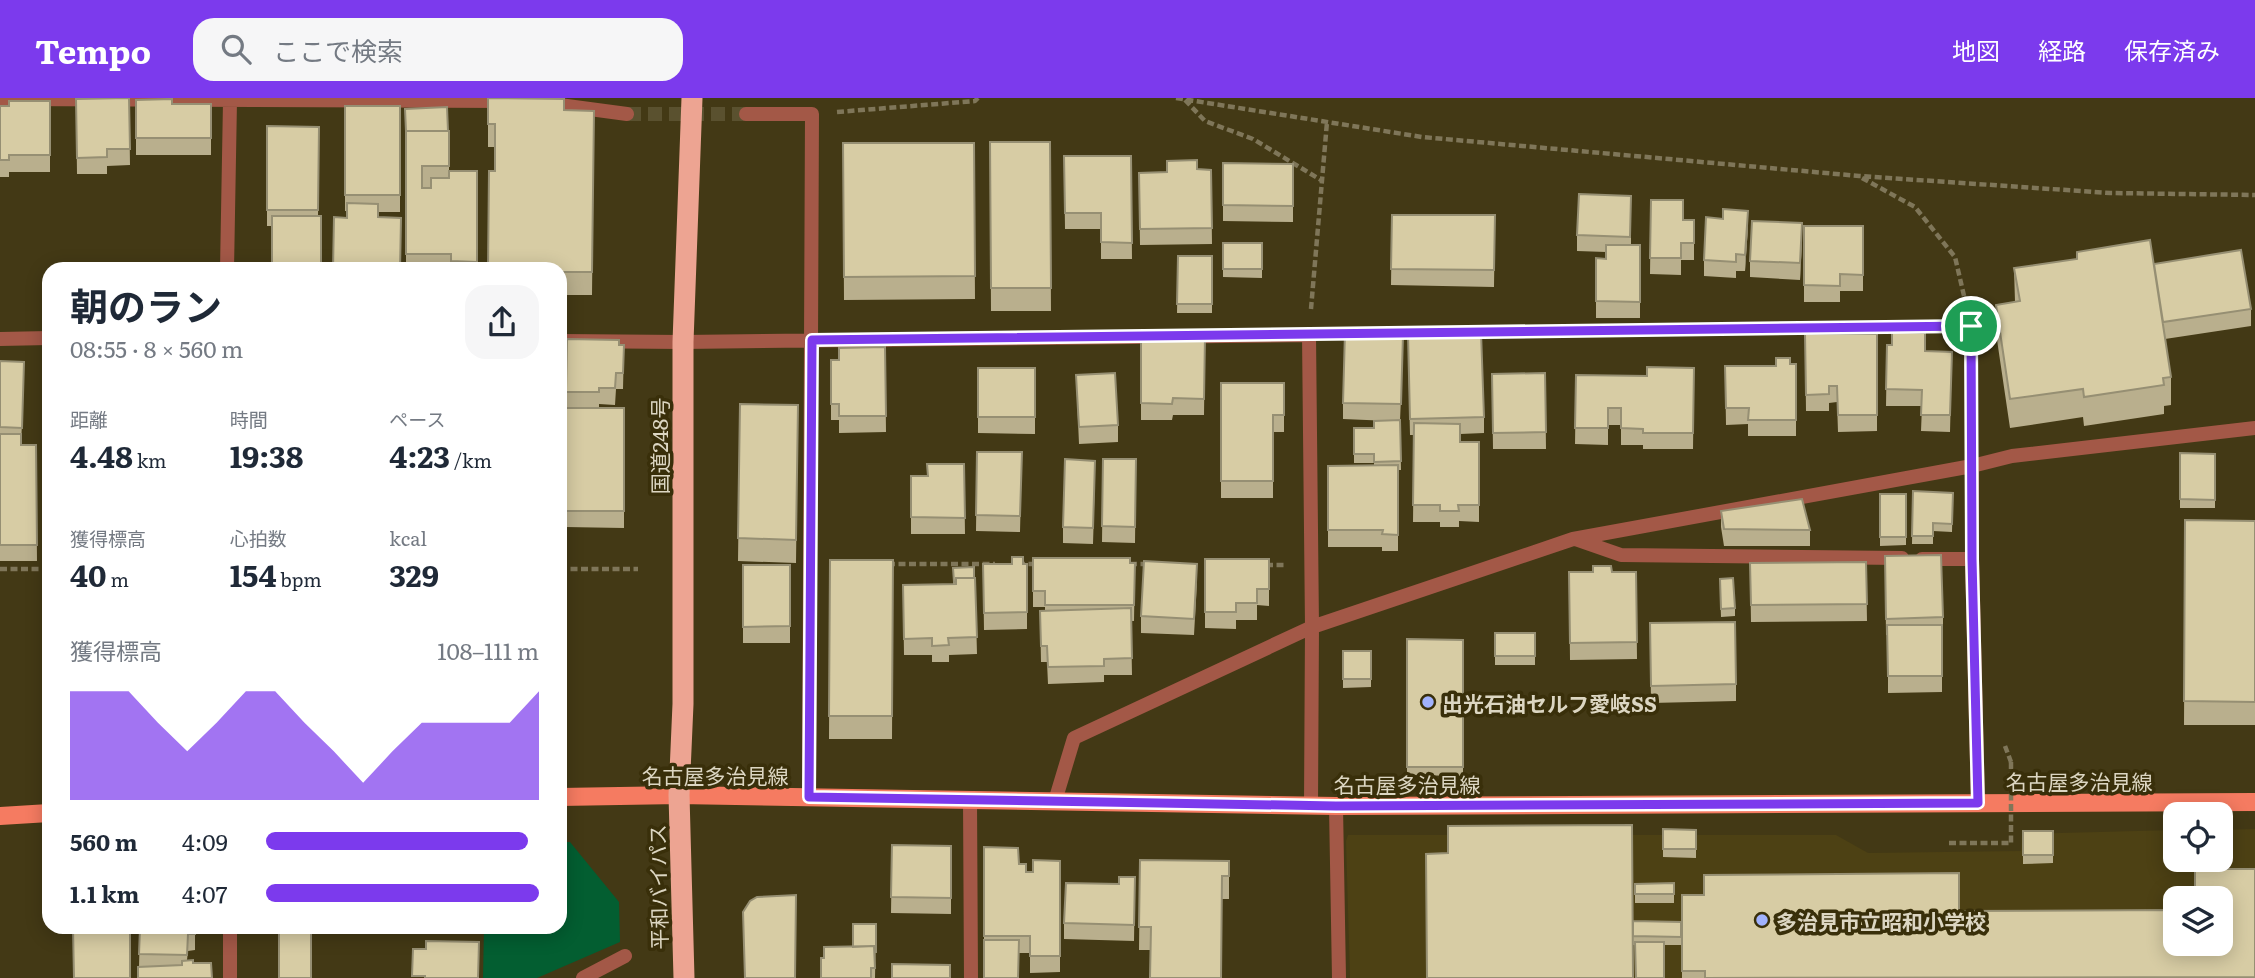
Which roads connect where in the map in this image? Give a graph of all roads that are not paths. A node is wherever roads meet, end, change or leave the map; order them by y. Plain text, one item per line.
1 (692, 98) edge
2 (0, 99) edge
3 (230, 101) junction
4 (627, 114) tunnel mouth
5 (746, 114) tunnel mouth
6 (227, 262) edge
7 (42, 338) edge
8 (0, 339) edge
9 (812, 340) junction
10 (567, 341) edge
11 (683, 342) junction
12 (2255, 428) edge
13 (1972, 466) junction
14 (1573, 538) junction
15 (1972, 559) junction
16 (1312, 627) junction
17 (679, 795) junction
18 (567, 797) edge
19 (809, 797) junction
20 (970, 800) junction
21 (1055, 801) junction
22 (2255, 802) edge
23 (1978, 803) junction
24 (1311, 805) junction
25 (1336, 806) junction
26 (42, 813) edge
27 (0, 816) edge
28 (230, 934) edge
29 (625, 956) dead end
30 (230, 978) edge
31 (583, 978) edge
32 (684, 978) edge
33 (971, 978) edge
34 (1339, 978) edge

1 - 11 highway, 国道248号
2 - 3 street
3 - 4 street
3 - 6 street
5 - 9 street
7 - 8 street
9 - 11 street
9 - 16 street
9 - 19 street
10 - 11 street
11 - 17 highway, 国道248号
12 - 13 street
13 - 14 street
13 - 15 street
14 - 15 street
14 - 16 street
15 - 23 street
16 - 21 street
16 - 24 street
17 - 18 main road, 名古屋多治見線
17 - 19 main road, 名古屋多治見線
17 - 32 highway, 平和バイパス
19 - 20 main road, 名古屋多治見線
20 - 21 main road, 名古屋多治見線
20 - 33 street
21 - 24 main road, 名古屋多治見線
22 - 23 main road, 名古屋多治見線
23 - 25 main road, 名古屋多治見線
24 - 25 main road, 名古屋多治見線
25 - 34 street
26 - 27 main road
28 - 30 street
29 - 31 street

